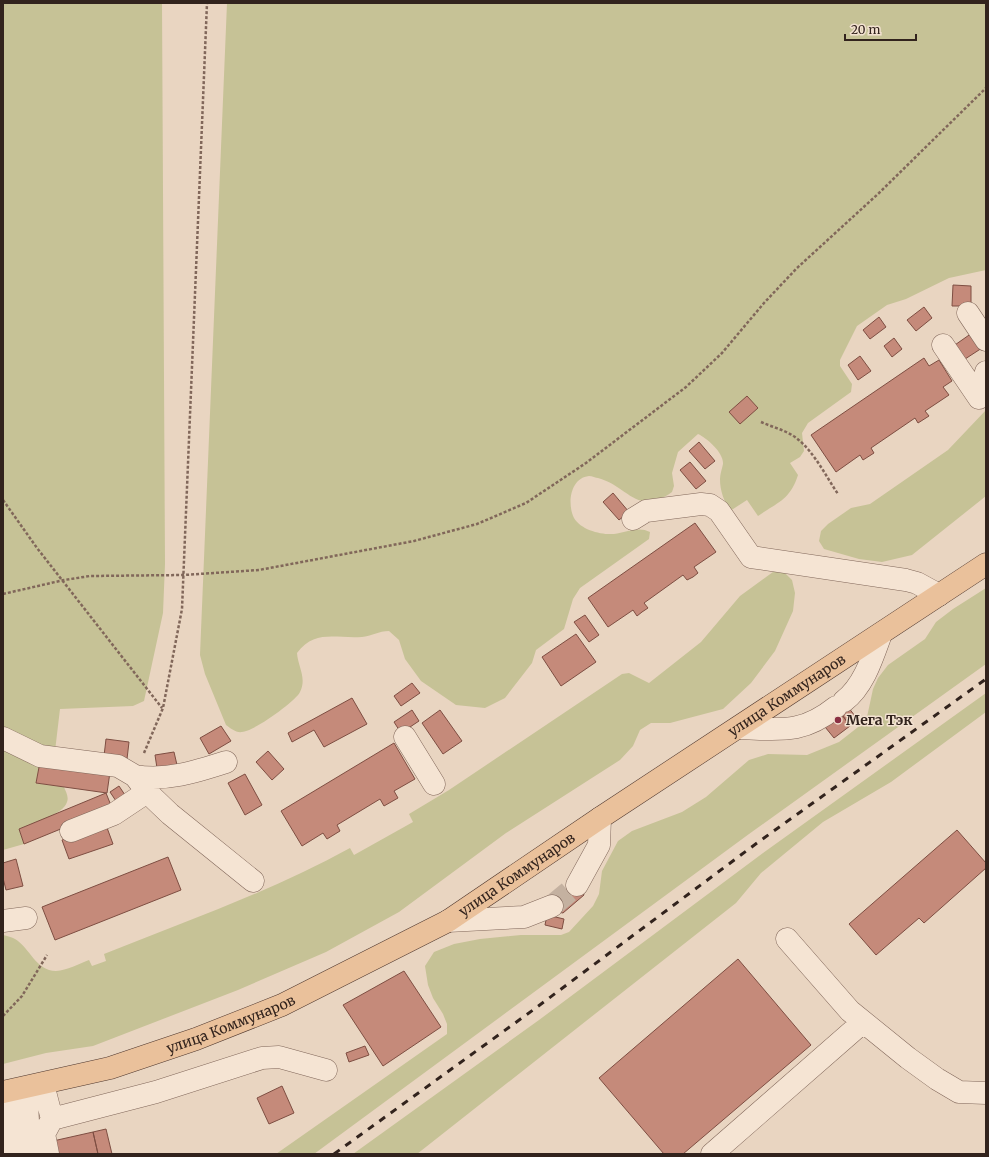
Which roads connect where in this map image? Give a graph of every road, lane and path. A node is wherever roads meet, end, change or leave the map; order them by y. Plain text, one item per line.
1 (207, 3) edge
2 (986, 88) edge
3 (968, 313) dead end
4 (986, 340) edge
5 (943, 345) dead end
6 (986, 372) edge
7 (761, 422) dead end
8 (838, 494) dead end
9 (3, 500) edge
10 (632, 519) dead end
11 (986, 564) edge
12 (184, 575) junction
13 (62, 580) junction
14 (3, 594) edge
15 (939, 595) junction
16 (881, 634) junction
17 (163, 708) junction
18 (738, 728) junction
19 (405, 737) dead end
20 (3, 738) edge
21 (226, 762) dead end
22 (141, 784) junction
23 (434, 784) dead end
24 (600, 818) junction
25 (71, 831) dead end
26 (253, 881) dead end
27 (577, 884) tunnel mouth
28 (552, 906) tunnel mouth
29 (26, 918) dead end
30 (3, 921) edge
31 (448, 921) junction
32 (788, 939) dead end
33 (47, 955) dead end
34 (3, 1016) edge
35 (863, 1022) junction
36 (326, 1070) dead end
37 (20, 1089) edge
38 (986, 1094) edge
39 (52, 1119) junction
40 (15, 1154) edge
41 (30, 1154) edge
42 (48, 1154) edge
43 (712, 1154) edge

1 - 12 path
2 - 12 path
3 - 4 lane
5 - 6 lane
7 - 8 path
9 - 13 path
10 - 15 lane
11 - 15 main road, улица Коммунаров
12 - 13 path
12 - 17 path
13 - 14 path
13 - 17 path
15 - 16 main road, улица Коммунаров
16 - 18 main road, улица Коммунаров
16 - 18 lane
17 - 22 path
18 - 24 main road, улица Коммунаров
19 - 23 lane
20 - 22 lane
21 - 22 lane
22 - 25 lane
22 - 26 lane
24 - 27 lane
24 - 31 main road, улица Коммунаров
28 - 31 lane
29 - 30 lane
31 - 37 main road, улица Коммунаров
32 - 35 lane
33 - 34 path
35 - 38 lane
35 - 43 lane
36 - 39 lane
37 - 39 lane
37 - 40 lane
37 - 41 lane
39 - 42 lane

